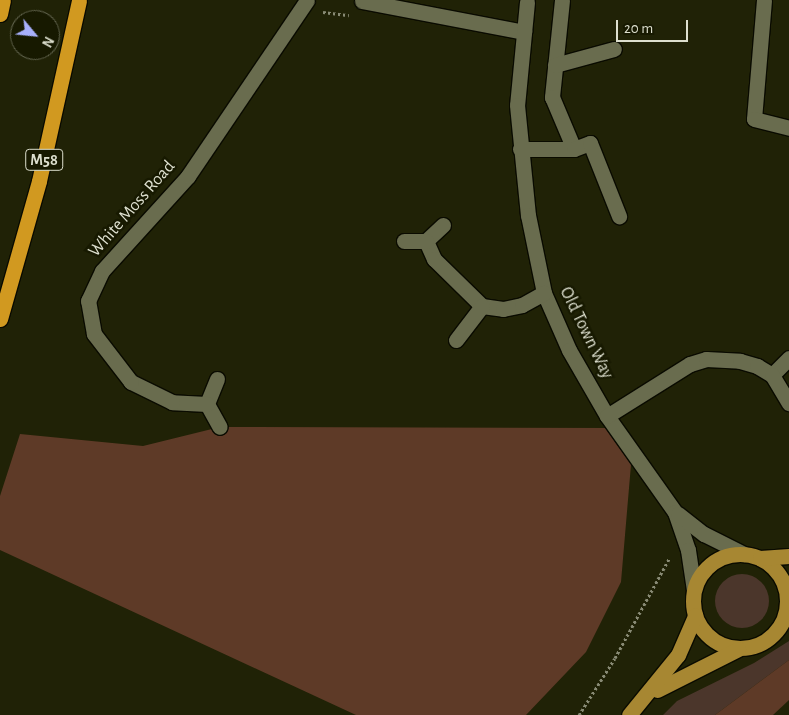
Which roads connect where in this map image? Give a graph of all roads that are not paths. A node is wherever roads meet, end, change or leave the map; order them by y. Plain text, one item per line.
1 (3, 0) edge
2 (79, 0) edge
3 (764, 0) edge
4 (566, 1) edge
5 (367, 2) edge
6 (528, 2) dead end
7 (304, 4) edge
8 (0, 14) edge
9 (524, 32) junction
10 (614, 49) dead end
11 (556, 65) junction
12 (789, 128) edge
13 (520, 149) junction
14 (574, 149) junction
15 (619, 216) dead end
16 (443, 225) dead end
17 (404, 241) dead end
18 (426, 241) junction
19 (544, 292) junction
20 (482, 306) junction
21 (0, 319) edge
22 (456, 340) dead end
23 (789, 358) edge
24 (772, 375) junction
25 (217, 379) dead end
26 (789, 403) edge
27 (207, 404) junction
28 (607, 416) junction
29 (220, 427) dead end
30 (674, 512) junction
31 (744, 554) junction
32 (789, 556) edge
33 (760, 558) junction
34 (694, 590) junction
35 (787, 612) edge
36 (695, 616) junction
37 (738, 648) junction
38 (645, 698) junction
39 (629, 715) edge

1 - 8 highway
2 - 21 highway, M58
3 - 12 street
4 - 11 street
5 - 9 street
6 - 9 street, Old Town Way
7 - 27 street, White Moss Road
9 - 13 street, Old Town Way
10 - 11 street
11 - 14 street
13 - 14 street
13 - 19 street, Old Town Way
14 - 15 street
16 - 18 street
17 - 18 street
18 - 20 street
19 - 20 street
19 - 28 street, Old Town Way
20 - 22 street
23 - 24 street
24 - 26 street
24 - 28 street
25 - 27 street
27 - 29 street
28 - 30 street, Old Town Way
30 - 31 street, Old Town Way
30 - 34 street, Old Town Way
31 - 33 main road
31 - 34 main road
32 - 33 main road
33 - 35 main road
34 - 36 main road
35 - 37 main road
36 - 37 main road
36 - 38 main road
37 - 38 main road
38 - 39 main road

